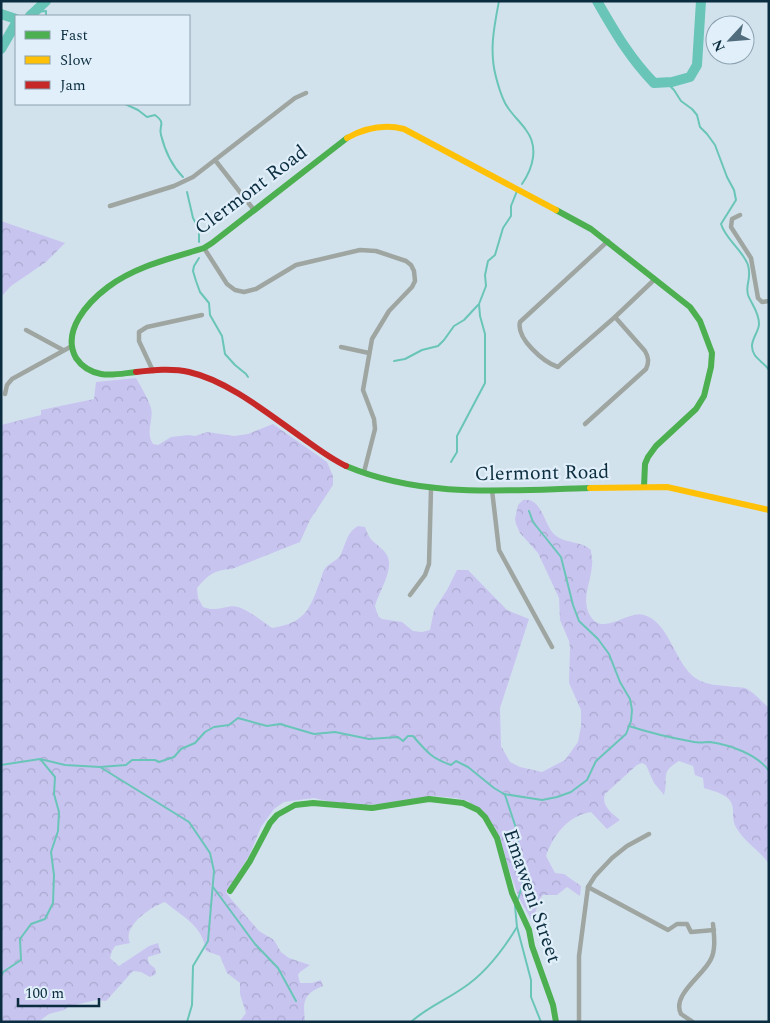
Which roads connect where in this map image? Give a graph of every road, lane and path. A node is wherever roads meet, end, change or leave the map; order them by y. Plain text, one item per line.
1 (306, 93) dead end
2 (215, 160) junction
3 (110, 206) dead end
4 (254, 210) junction
5 (740, 215) dead end
6 (608, 241) junction
7 (204, 248) junction
8 (655, 279) junction
9 (769, 301) edge
10 (202, 315) dead end
11 (615, 317) junction
12 (26, 330) dead end
13 (72, 346) junction
14 (341, 347) dead end
15 (63, 350) junction
16 (369, 353) junction
17 (153, 371) junction
18 (5, 394) dead end
19 (585, 424) dead end
20 (364, 472) junction
21 (644, 487) junction
22 (431, 489) junction
23 (492, 490) junction
24 (769, 510) edge
25 (410, 595) dead end
26 (552, 647) dead end
27 (649, 834) dead end
28 (588, 887) junction
29 (230, 891) dead end
30 (556, 1022) edge
31 (578, 1022) edge
32 (693, 1022) edge

1 - 2 street
2 - 3 street
2 - 4 street
4 - 6 street, Clermont Road
4 - 7 street, Clermont Road
5 - 9 street
6 - 8 street, Clermont Road
6 - 11 street
7 - 13 street, Clermont Road
7 - 16 street
8 - 11 street
8 - 21 street, Clermont Road
10 - 17 street
11 - 19 street
12 - 15 street
13 - 15 street
13 - 17 street, Clermont Road
14 - 16 street
15 - 18 street
16 - 20 street
17 - 20 street, Clermont Road
20 - 22 street, Clermont Road
21 - 23 street, Clermont Road
21 - 24 street, Clermont Road
22 - 23 street, Clermont Road
22 - 25 street
23 - 26 street
27 - 28 street
28 - 31 street
28 - 32 street
29 - 30 street, Emaweni Street

